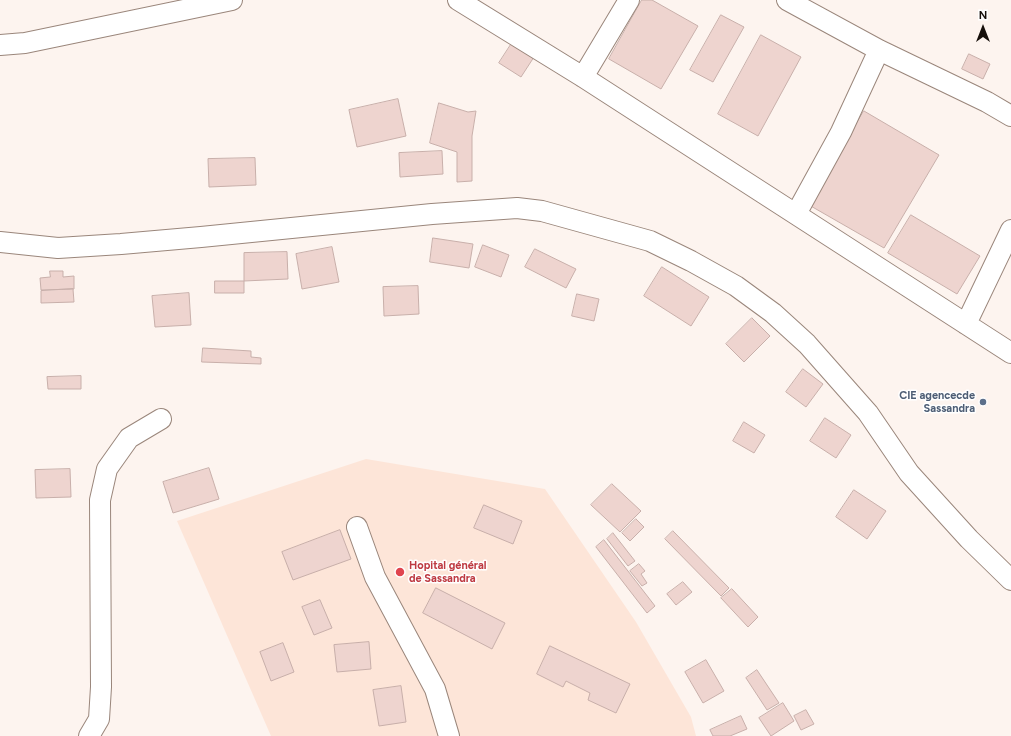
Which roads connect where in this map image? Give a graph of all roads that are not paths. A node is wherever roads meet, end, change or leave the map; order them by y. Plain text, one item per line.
1 (232, 0) edge
2 (458, 0) edge
3 (629, 0) edge
4 (787, 0) edge
5 (0, 45) edge
6 (880, 50) junction
7 (583, 77) junction
8 (1011, 116) edge
9 (796, 214) junction
10 (1011, 230) edge
11 (0, 242) edge
12 (966, 324) junction
13 (1011, 353) edge
14 (161, 419) dead end
15 (357, 527) dead end
16 (1011, 580) edge
17 (89, 736) edge
18 (449, 736) edge

1 - 5 street
2 - 7 street
3 - 7 street
4 - 6 street
6 - 8 street
6 - 9 street
7 - 9 street
9 - 12 street
10 - 12 street
11 - 16 street
12 - 13 street
14 - 17 street
15 - 18 street

